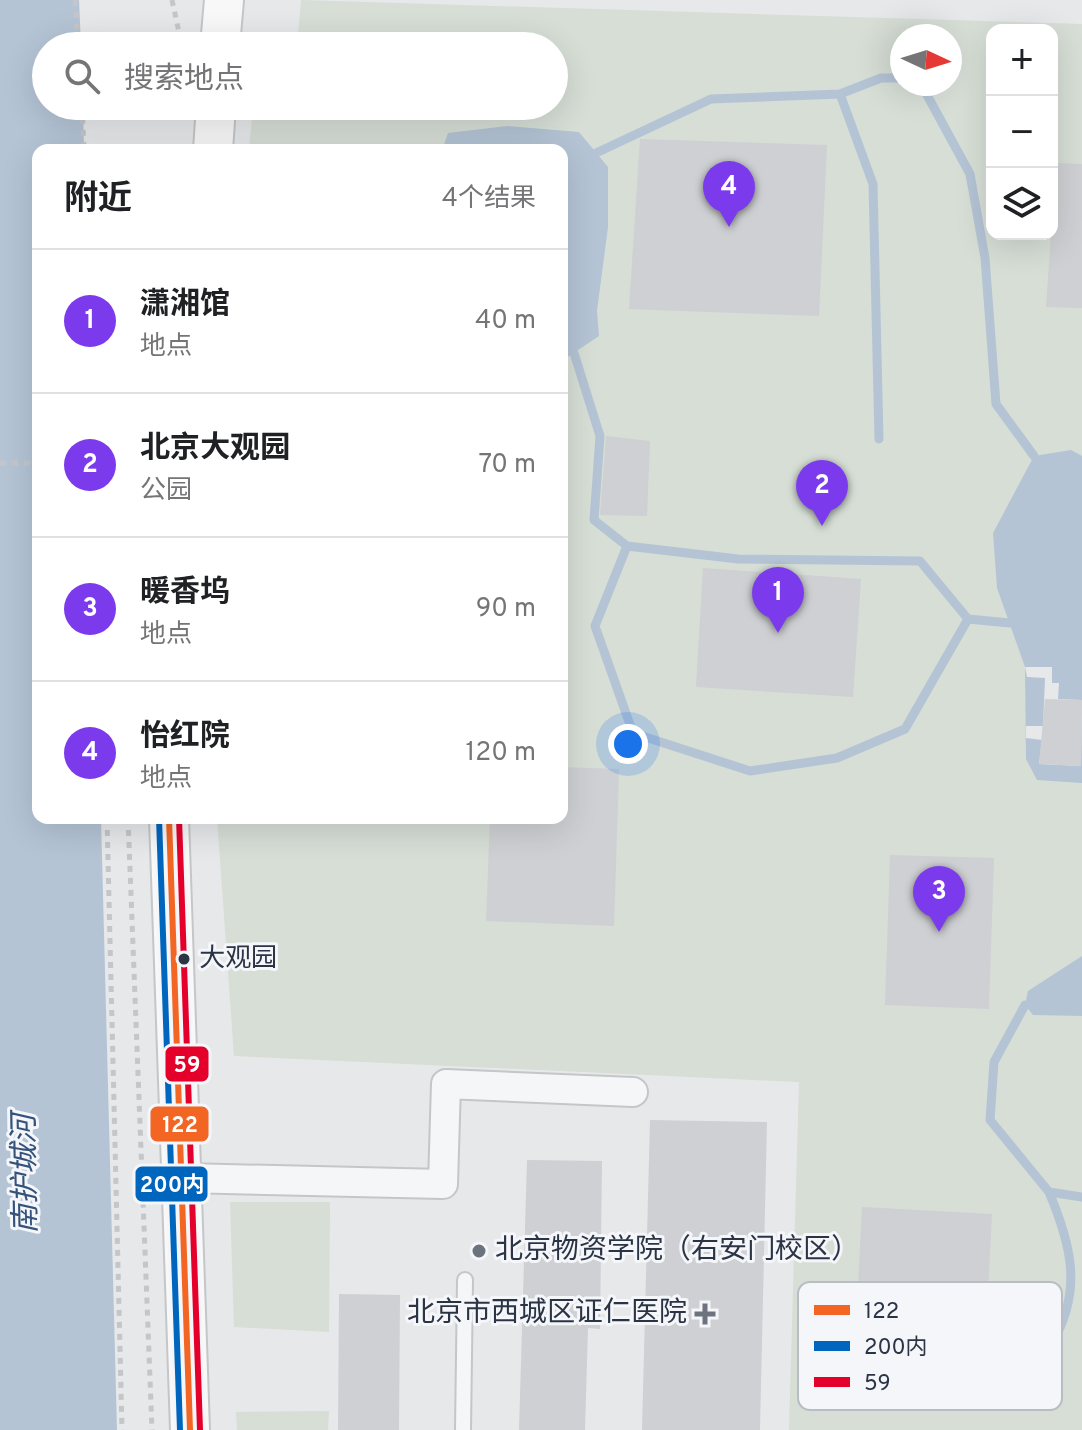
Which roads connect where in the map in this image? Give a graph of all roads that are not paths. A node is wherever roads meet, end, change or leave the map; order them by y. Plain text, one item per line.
1 (224, 0) edge
2 (221, 32) edge
3 (215, 120) edge
4 (213, 144) edge
5 (169, 824) edge
6 (633, 1092) dead end
7 (184, 1178) junction
8 (465, 1280) dead end
9 (190, 1430) edge
10 (463, 1430) edge

1 - 2 street
3 - 4 street
5 - 7 street
6 - 7 street
7 - 9 street
8 - 10 lane

